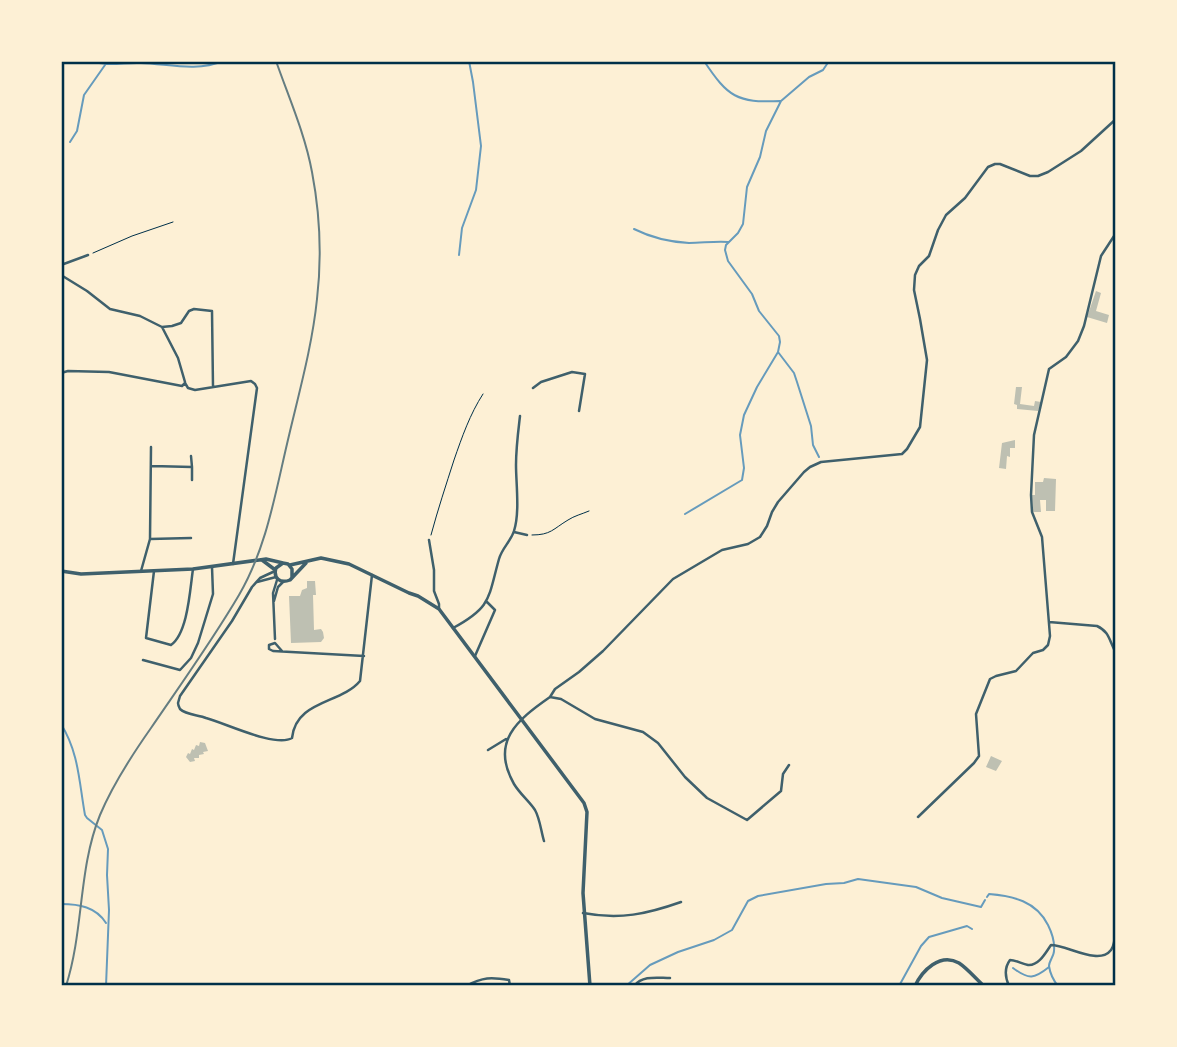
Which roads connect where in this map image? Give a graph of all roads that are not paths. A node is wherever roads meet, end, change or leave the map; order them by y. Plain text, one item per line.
1 (1116, 119) edge
2 (1115, 234) edge
3 (88, 255) road end
4 (61, 265) edge
5 (61, 275) edge
6 (162, 327) junction
7 (61, 373) edge
8 (184, 384) junction
9 (213, 387) junction
10 (533, 388) dead end
11 (579, 411) dead end
12 (520, 416) dead end
13 (151, 447) dead end
14 (191, 456) dead end
15 (152, 466) junction
16 (192, 467) junction
17 (192, 480) dead end
18 (514, 531) junction
19 (527, 535) road end
20 (191, 538) dead end
21 (150, 539) junction
22 (429, 540) road end
23 (262, 560) junction
24 (308, 562) junction
25 (233, 564) junction
26 (282, 564) junction
27 (289, 565) junction
28 (212, 567) junction
29 (194, 569) junction
30 (61, 571) edge
31 (141, 571) junction
32 (154, 571) junction
33 (275, 571) junction
34 (372, 575) junction
35 (292, 577) junction
36 (277, 578) junction
37 (257, 582) junction
38 (283, 582) junction
39 (274, 601) junction
40 (486, 601) junction
41 (439, 609) junction
42 (1049, 622) junction
43 (453, 628) junction
44 (275, 639) dead end
45 (282, 651) dead end
46 (1116, 653) edge
47 (364, 656) junction
48 (475, 656) junction
49 (143, 660) dead end
50 (551, 697) junction
51 (521, 718) junction
52 (508, 738) junction
53 (488, 750) dead end
54 (789, 765) dead end
55 (918, 817) dead end
56 (544, 841) dead end
57 (681, 902) dead end
58 (583, 913) junction
59 (1116, 922) edge
60 (670, 978) dead end
61 (466, 986) edge
62 (510, 986) edge
63 (590, 986) edge
64 (634, 986) edge
65 (915, 986) edge
66 (984, 986) edge
67 (1009, 986) edge

1 - 50 street
2 - 42 street
3 - 4 street
5 - 6 street
6 - 8 street
6 - 9 street
7 - 8 street
8 - 9 street
9 - 25 street
10 - 11 street
12 - 18 street
13 - 15 street
14 - 16 street
15 - 16 street
15 - 21 street
16 - 17 street
18 - 19 street
18 - 40 street
20 - 21 street
21 - 31 street
22 - 41 street
23 - 25 street
23 - 26 street
23 - 33 street
24 - 27 street
24 - 34 street
24 - 35 street
25 - 28 street
26 - 27 street
26 - 33 street
27 - 35 street
28 - 29 street
28 - 49 street
29 - 32 street
29 - 32 street
30 - 31 street
31 - 32 street
33 - 36 street
33 - 37 street
34 - 41 street
34 - 47 street
35 - 38 street
36 - 37 street
36 - 38 street
36 - 39 street
37 - 47 street
38 - 39 street
39 - 44 street
40 - 43 street
40 - 48 street
41 - 43 street
42 - 46 street
42 - 55 street
43 - 48 street
45 - 47 street
48 - 51 street
50 - 51 street
50 - 54 street
51 - 52 street
51 - 58 street
52 - 53 street
52 - 56 street
57 - 58 street
58 - 63 street
59 - 67 street
60 - 64 street
61 - 62 street
65 - 66 street

